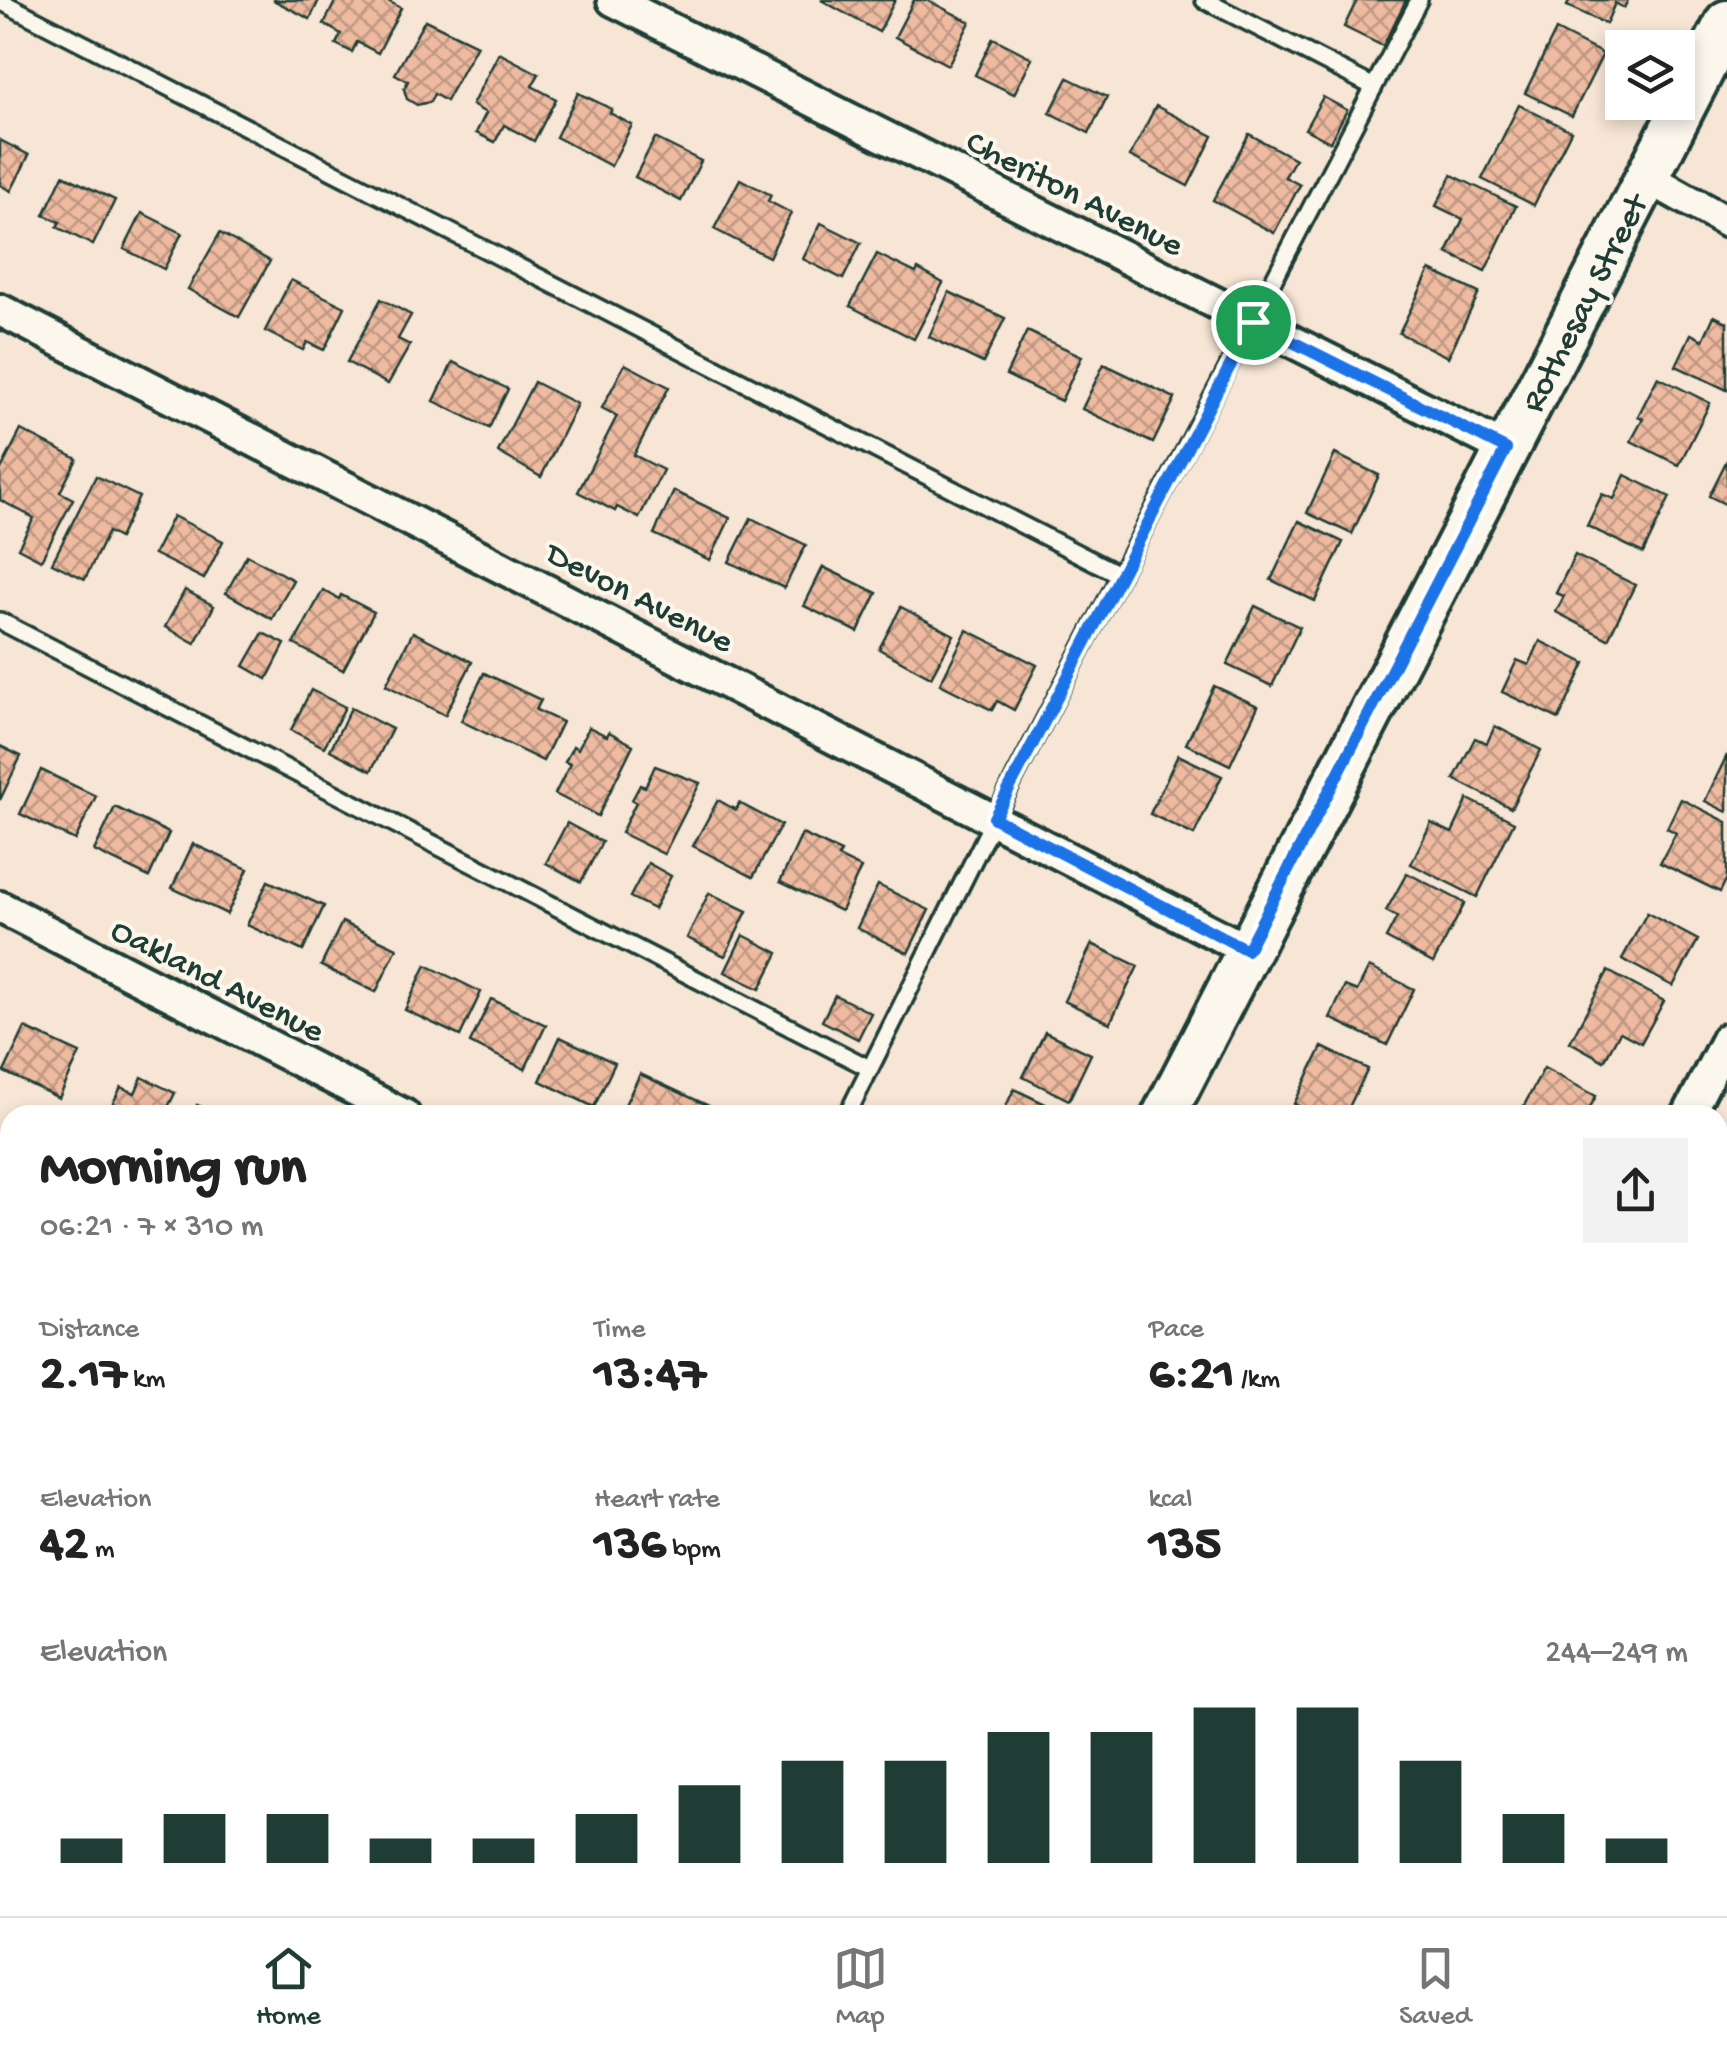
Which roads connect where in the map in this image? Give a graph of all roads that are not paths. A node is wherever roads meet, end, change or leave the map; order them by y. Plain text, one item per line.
1 (613, 0) edge
2 (1204, 0) edge
3 (1419, 0) edge
4 (0, 1) edge
5 (1727, 22) edge
6 (1374, 87) junction
7 (1646, 178) junction
8 (1727, 222) edge
9 (0, 310) edge
10 (1253, 322) junction
11 (1506, 449) junction
12 (1120, 575) junction
13 (0, 620) edge
14 (994, 818) junction
15 (0, 907) edge
16 (1247, 950) junction
17 (1727, 1039) edge
18 (869, 1068) junction
19 (385, 1105) edge
20 (852, 1105) edge
21 (1169, 1105) edge
22 (1693, 1105) edge

1 - 10 street, Cheriton Avenue
2 - 6 lane
3 - 6 lane
4 - 12 lane
5 - 7 street, Rothesay Street
6 - 10 lane
7 - 8 street
7 - 11 street, Rothesay Street
9 - 14 street, Devon Avenue
10 - 11 street, Cheriton Avenue
10 - 12 lane
11 - 16 street, Rothesay Street
12 - 14 lane
13 - 18 lane
14 - 16 street, Devon Avenue
14 - 18 lane
15 - 19 street, Oakland Avenue
16 - 21 street, Rothesay Street
17 - 22 street
18 - 20 lane

